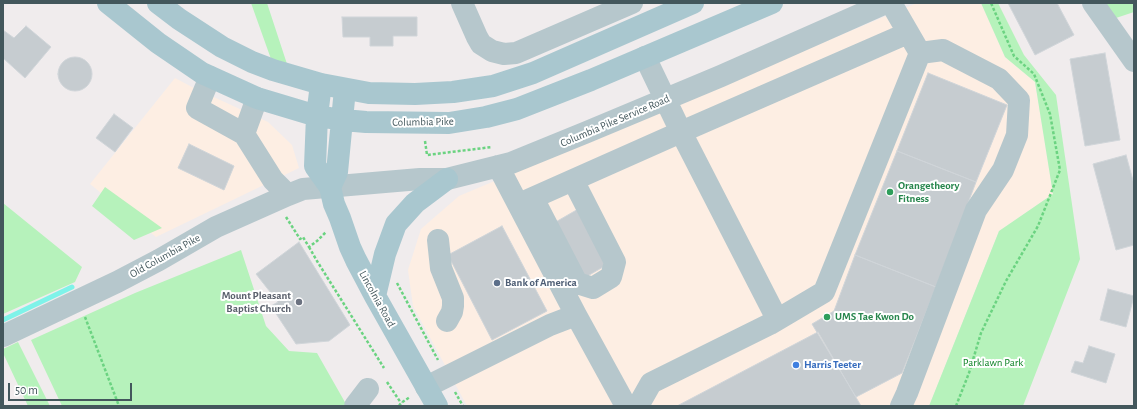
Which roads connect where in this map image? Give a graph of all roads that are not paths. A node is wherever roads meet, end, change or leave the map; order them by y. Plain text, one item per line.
1 (108, 3) edge
2 (158, 3) edge
3 (462, 3) edge
4 (632, 3) edge
5 (693, 3) edge
6 (772, 3) edge
7 (886, 3) edge
8 (892, 3) edge
9 (1093, 3) edge
10 (908, 33) junction
11 (920, 53) junction
12 (645, 57) junction
13 (1134, 61) edge
14 (210, 77) junction
15 (321, 84) junction
16 (345, 88) junction
17 (257, 98) junction
18 (665, 100) junction
19 (317, 116) junction
20 (343, 120) junction
21 (682, 132) junction
22 (244, 134) junction
23 (496, 156) junction
24 (447, 179) junction
25 (573, 180) junction
26 (330, 187) junction
27 (288, 195) junction
28 (526, 201) junction
29 (438, 240) dead end
30 (375, 296) junction
31 (576, 315) junction
32 (778, 319) junction
33 (447, 321) dead end
34 (3, 336) edge
35 (377, 384) road end
36 (426, 387) junction
37 (355, 406) edge
38 (437, 406) edge
39 (626, 406) edge
40 (638, 406) edge
41 (901, 406) edge

1 - 14 main road, Columbia Pike
2 - 15 main road
3 - 4 street
5 - 16 main road
6 - 12 main road, Columbia Pike
7 - 18 street, Columbia Pike Service Road
8 - 10 street
9 - 13 street
10 - 11 street
10 - 21 street
11 - 32 street
11 - 41 street
12 - 18 street
12 - 20 main road, Columbia Pike
14 - 17 main road, Columbia Pike
14 - 22 street
15 - 16 main road
15 - 19 main road, Lincolnia Road
16 - 20 main road
17 - 19 main road, Columbia Pike
17 - 22 street
18 - 21 street
18 - 23 street, Columbia Pike Service Road
19 - 20 main road, Columbia Pike
19 - 26 main road, Lincolnia Road
20 - 26 main road
21 - 25 street
21 - 32 street
22 - 27 street
23 - 24 street, Columbia Pike Service Road
23 - 28 street
24 - 26 street, Columbia Pike Service Road
24 - 30 main road
25 - 28 street
25 - 28 street
26 - 27 street, Old Columbia Pike
26 - 30 main road, Lincolnia Road
27 - 34 street, Old Columbia Pike
28 - 31 street
29 - 33 street
30 - 36 main road, Lincolnia Road
31 - 36 street
31 - 39 street
32 - 40 street
35 - 37 street
36 - 38 main road, Lincolnia Road

